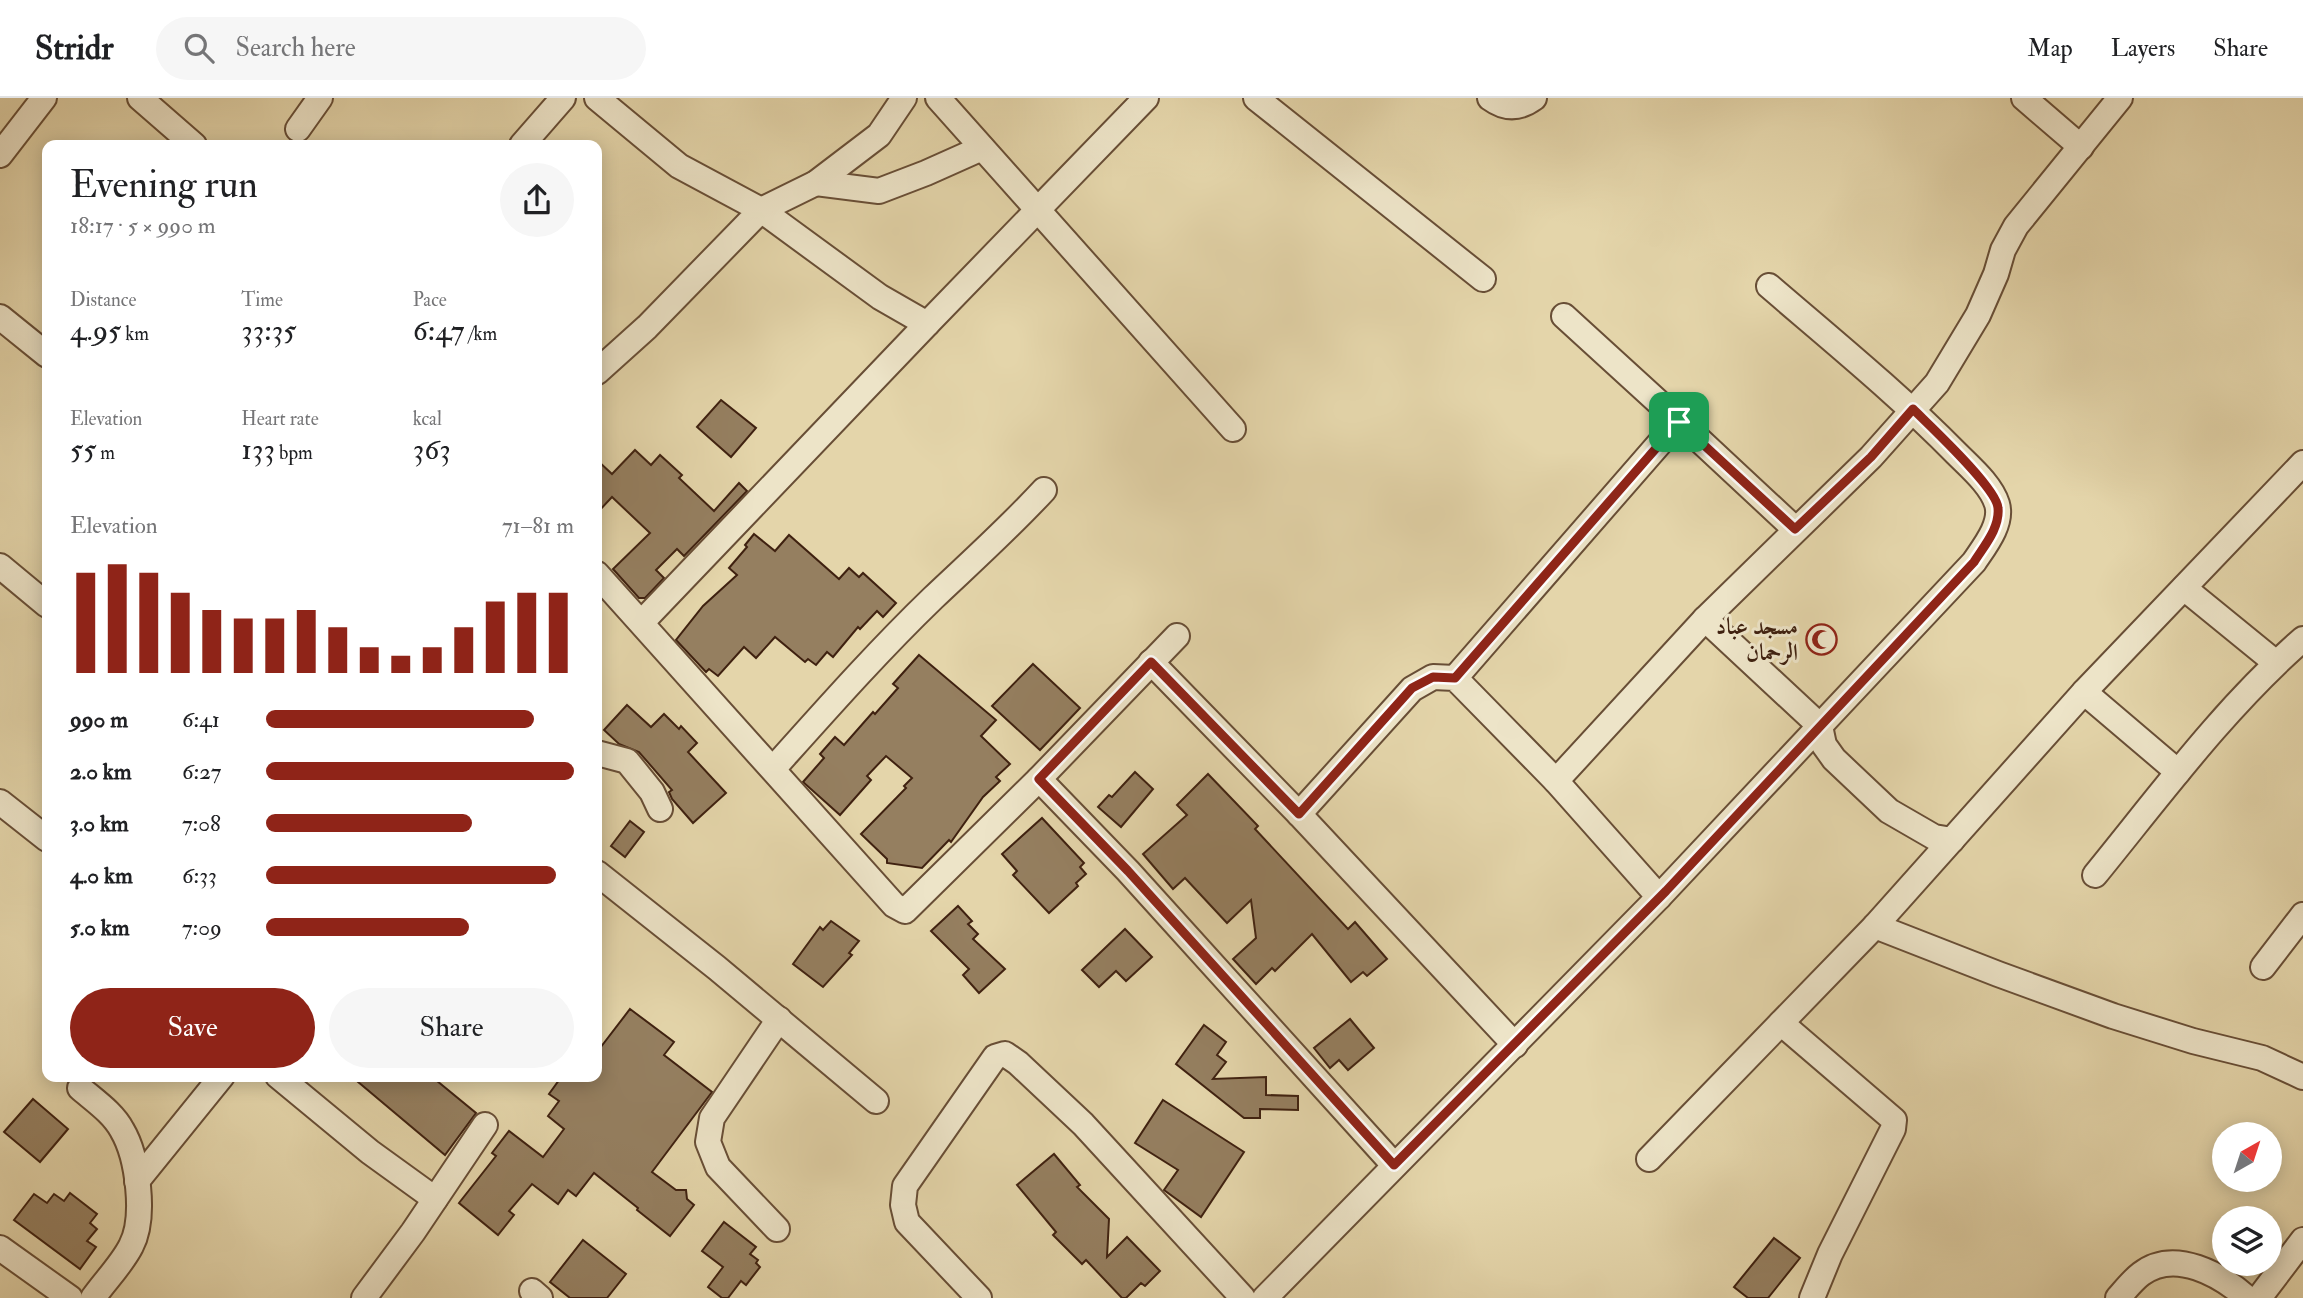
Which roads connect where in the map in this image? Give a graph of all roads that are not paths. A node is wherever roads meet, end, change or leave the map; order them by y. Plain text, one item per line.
1 (44, 98) edge
2 (140, 98) edge
3 (320, 98) edge
4 (563, 98) edge
5 (597, 98) edge
6 (904, 98) edge
7 (938, 98) edge
8 (1146, 98) edge
9 (1256, 98) edge
10 (1490, 98) edge
11 (1534, 98) edge
12 (2024, 98) edge
13 (2120, 98) edge
14 (298, 129) dead end
15 (188, 140) edge
16 (526, 140) edge
17 (2081, 147) junction
18 (982, 148) junction
19 (0, 155) edge
20 (816, 183) junction
21 (761, 210) junction
22 (1037, 210) junction
23 (1483, 279) dead end
24 (1769, 286) dead end
25 (1564, 316) dead end
26 (0, 317) edge
27 (927, 324) junction
28 (42, 351) edge
29 (602, 368) edge
30 (1913, 409) junction
31 (1679, 422) junction
32 (1233, 429) dead end
33 (2303, 463) edge
34 (1044, 490) dead end
35 (1795, 529) junction
36 (0, 566) edge
37 (602, 579) edge
38 (2184, 588) junction
39 (42, 601) edge
40 (1705, 619) junction
41 (642, 622) junction
42 (1177, 636) dead end
43 (2303, 639) edge
44 (1151, 662) junction
45 (2276, 663) junction
46 (1455, 678) junction
47 (2084, 692) junction
48 (1820, 726) junction
49 (602, 754) edge
50 (773, 769) junction
51 (2178, 772) junction
52 (1039, 779) junction
53 (1556, 781) junction
54 (0, 803) edge
55 (660, 809) dead end
56 (1299, 814) junction
57 (42, 835) edge
58 (1952, 840) junction
59 (2095, 875) dead end
60 (602, 877) edge
61 (1660, 897) junction
62 (2303, 915) edge
63 (1875, 926) junction
64 (2263, 967) dead end
65 (779, 1020) junction
66 (1781, 1023) junction
67 (1515, 1045) junction
68 (2303, 1077) edge
69 (217, 1082) edge
70 (285, 1082) edge
71 (80, 1088) dead end
72 (876, 1101) dead end
73 (485, 1125) dead end
74 (1649, 1159) dead end
75 (1394, 1165) junction
76 (137, 1181) junction
77 (435, 1199) junction
78 (777, 1229) dead end
79 (2303, 1240) edge
80 (0, 1248) edge
81 (69, 1298) edge
82 (93, 1298) edge
83 (364, 1298) edge
84 (979, 1298) edge
85 (1243, 1298) edge
86 (1265, 1298) edge
87 (1812, 1298) edge
88 (2118, 1298) edge
89 (2247, 1298) edge
90 (2259, 1298) edge

1 - 19 street
2 - 15 street
3 - 14 street
4 - 16 street
5 - 21 street
6 - 20 street
7 - 18 street
8 - 22 street
9 - 23 street
10 - 11 street
12 - 17 street
13 - 17 street
17 - 30 street
18 - 20 street
18 - 22 street
20 - 21 street
21 - 27 street
21 - 29 street
22 - 27 street
22 - 32 street
24 - 30 street
25 - 31 street
26 - 28 street
27 - 41 street
30 - 35 street
30 - 48 street
31 - 35 street
31 - 46 street
33 - 38 street
34 - 50 street
35 - 40 street
36 - 39 street
37 - 41 street
38 - 45 street
38 - 47 street
40 - 48 street
40 - 53 street
41 - 50 street
42 - 44 street
43 - 45 street
44 - 52 street
44 - 56 street
45 - 51 street
46 - 53 street
46 - 56 street
47 - 51 street
47 - 58 street
48 - 58 street
48 - 61 street
49 - 55 street
50 - 52 street
51 - 59 street
52 - 75 street
53 - 61 street
54 - 57 street
56 - 67 street
58 - 63 street
60 - 65 street
61 - 67 street
62 - 64 street
63 - 66 street
63 - 68 street
65 - 72 street
65 - 78 street
66 - 74 street
66 - 87 street
67 - 75 street
69 - 76 street
70 - 77 street
71 - 76 street
73 - 77 street
75 - 86 street
76 - 82 street
77 - 83 street
79 - 90 street
80 - 81 street
84 - 85 street
88 - 89 street

